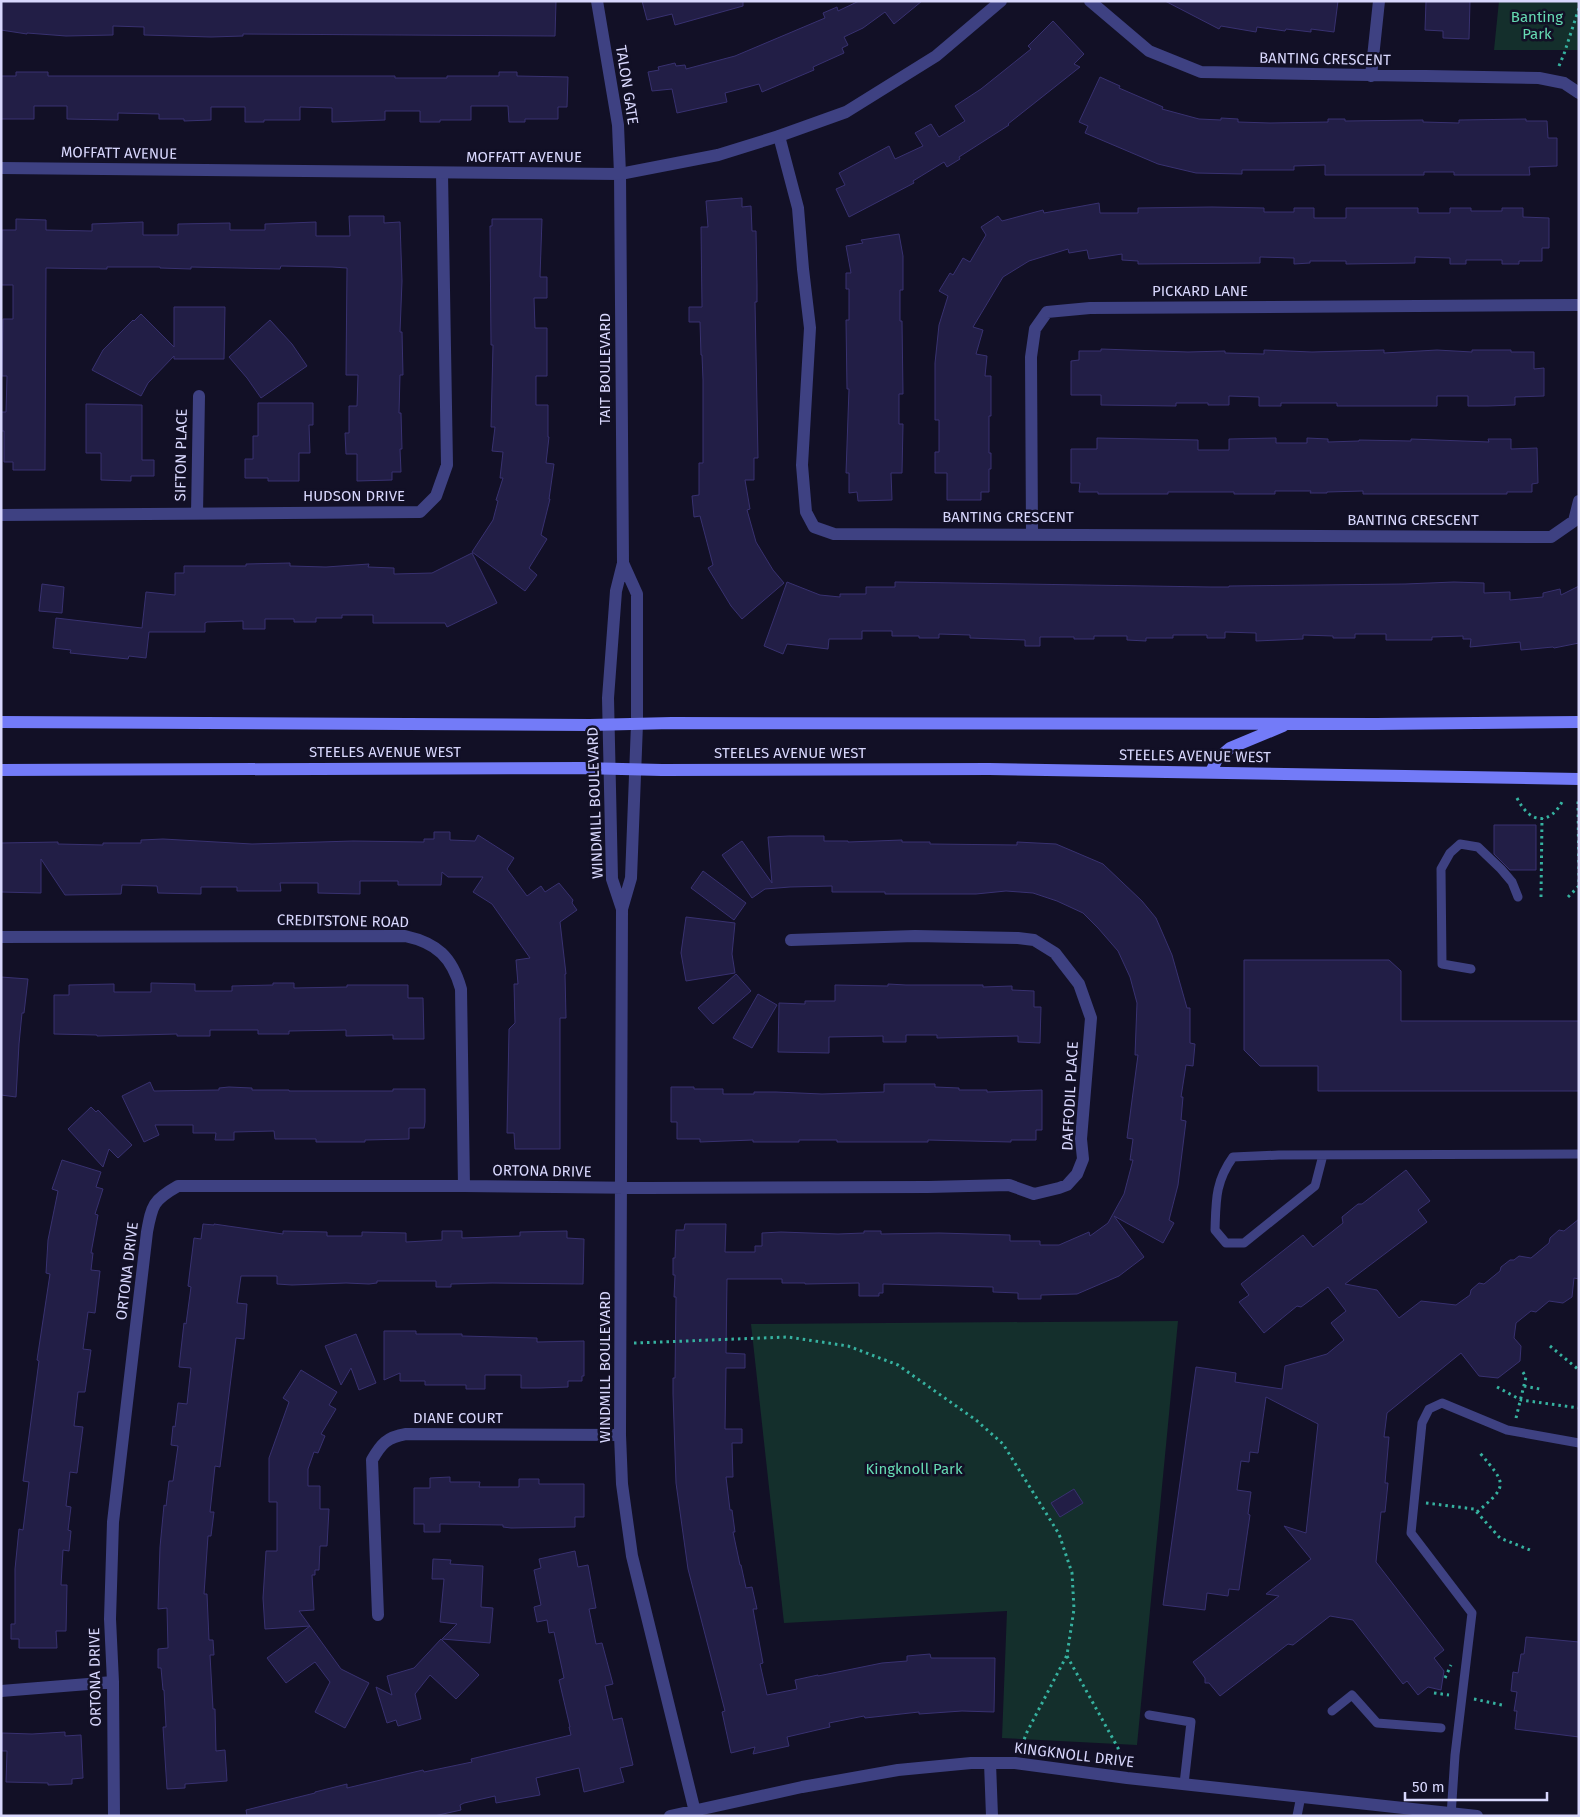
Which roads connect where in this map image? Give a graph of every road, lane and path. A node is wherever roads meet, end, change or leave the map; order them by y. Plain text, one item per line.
1 (598, 1) edge
2 (1001, 1) edge
3 (1090, 1) edge
4 (1379, 1) edge
5 (1579, 8) edge
6 (1371, 76) junction
7 (1552, 81) junction
8 (1579, 93) edge
9 (778, 136) junction
10 (1, 168) edge
11 (442, 173) junction
12 (620, 174) junction
13 (1579, 305) edge
14 (199, 396) dead end
15 (1579, 501) edge
16 (196, 514) junction
17 (1, 515) edge
18 (1032, 534) junction
19 (623, 563) junction
20 (608, 695) joint
21 (1, 722) edge
22 (1579, 722) edge
23 (609, 724) junction
24 (637, 724) junction
25 (1288, 724) junction
26 (637, 738) joint
27 (610, 768) junction
28 (636, 769) junction
29 (1, 770) edge
30 (1211, 772) junction
31 (1579, 778) edge
32 (1517, 798) dead end
33 (1564, 800) dead end
34 (1578, 800) edge
35 (1542, 818) junction
36 (1518, 897) dead end
37 (1541, 897) dead end
38 (1568, 897) dead end
39 (622, 909) junction
40 (1, 937) edge
41 (791, 940) dead end
42 (1471, 969) dead end
43 (1579, 1154) edge
44 (1324, 1155) junction
45 (464, 1186) junction
46 (622, 1188) junction
47 (621, 1343) junction
48 (1550, 1346) dead end
49 (1520, 1369) dead end
50 (1579, 1370) edge
51 (1524, 1386) junction
52 (1497, 1387) dead end
53 (1540, 1388) dead end
54 (1520, 1400) junction
55 (1579, 1408) edge
56 (1513, 1432) junction
57 (620, 1435) junction
58 (1579, 1443) edge
59 (1480, 1453) dead end
60 (1414, 1502) junction
61 (1477, 1512) junction
62 (1530, 1550) dead end
63 (378, 1615) dead end
64 (1067, 1655) junction
65 (113, 1682) junction
66 (1, 1691) edge
67 (1462, 1697) junction
68 (1502, 1705) dead end
69 (1332, 1711) dead end
70 (1149, 1715) dead end
71 (1441, 1728) dead end
72 (990, 1763) junction
73 (1015, 1763) junction
74 (1127, 1778) junction
75 (1184, 1784) junction
76 (1301, 1796) junction
77 (695, 1813) edge
78 (1451, 1814) edge
79 (114, 1816) edge
80 (670, 1816) edge
81 (992, 1816) edge
82 (1297, 1816) edge
83 (1477, 1816) edge

1 - 12 street, TALON GATE
2 - 9 street, MOFFATT AVENUE
3 - 6 street, BANTING CRESCENT
4 - 6 street
5 - 7 path
6 - 7 street, BANTING CRESCENT
7 - 8 street, BANTING CRESCENT
9 - 12 street, MOFFATT AVENUE
9 - 18 street, BANTING CRESCENT
10 - 11 street, MOFFATT AVENUE
11 - 12 street, MOFFATT AVENUE
11 - 16 street, HUDSON DRIVE
12 - 19 street, TAIT BOULEVARD
13 - 18 street, PICKARD LANE
14 - 16 street, SIFTON PLACE
15 - 18 street, BANTING CRESCENT
16 - 17 street, HUDSON DRIVE
19 - 20 street, TAIT BOULEVARD
19 - 24 street, TAIT BOULEVARD
20 - 23 street, WINDMILL BOULEVARD
21 - 23 main road, STEELES AVENUE WEST
22 - 25 main road, STEELES AVENUE WEST
23 - 24 main road, STEELES AVENUE WEST
23 - 27 street, WINDMILL BOULEVARD
24 - 25 main road, STEELES AVENUE WEST
24 - 26 street, TAIT BOULEVARD
25 - 30 main road
26 - 28 street, WINDMILL BOULEVARD
27 - 28 main road, STEELES AVENUE WEST
27 - 29 main road, STEELES AVENUE WEST
27 - 39 street, WINDMILL BOULEVARD
28 - 30 main road, STEELES AVENUE WEST
28 - 39 street, WINDMILL BOULEVARD
30 - 31 main road, STEELES AVENUE WEST
32 - 35 path
33 - 35 path
34 - 38 path
35 - 37 path
36 - 42 lane
39 - 46 street, WINDMILL BOULEVARD
40 - 45 street, CREDITSTONE ROAD
41 - 46 street, DAFFODIL PLACE
43 - 44 lane
44 - 44 lane
45 - 46 street, ORTONA DRIVE
45 - 65 street, ORTONA DRIVE
46 - 47 street, WINDMILL BOULEVARD
47 - 57 street, WINDMILL BOULEVARD
47 - 64 path
48 - 50 path
49 - 51 path
51 - 53 path
51 - 54 path
52 - 54 path
54 - 55 path
54 - 56 path
56 - 58 lane
56 - 60 lane
57 - 63 street, DIANE COURT
57 - 77 street, WINDMILL BOULEVARD
59 - 61 path
60 - 61 path
60 - 67 lane
61 - 62 path
64 - 73 path
64 - 74 path
65 - 66 street
65 - 79 street, ORTONA DRIVE
67 - 68 path
67 - 78 lane
69 - 71 lane
70 - 75 lane
72 - 73 street, KINGKNOLL DRIVE
72 - 77 street, KINGKNOLL DRIVE
72 - 81 street
73 - 74 street, KINGKNOLL DRIVE
74 - 75 street, KINGKNOLL DRIVE
75 - 76 street, KINGKNOLL DRIVE
76 - 78 street, KINGKNOLL DRIVE
76 - 82 lane
77 - 80 street, KINGKNOLL DRIVE
78 - 83 street, KINGKNOLL DRIVE

